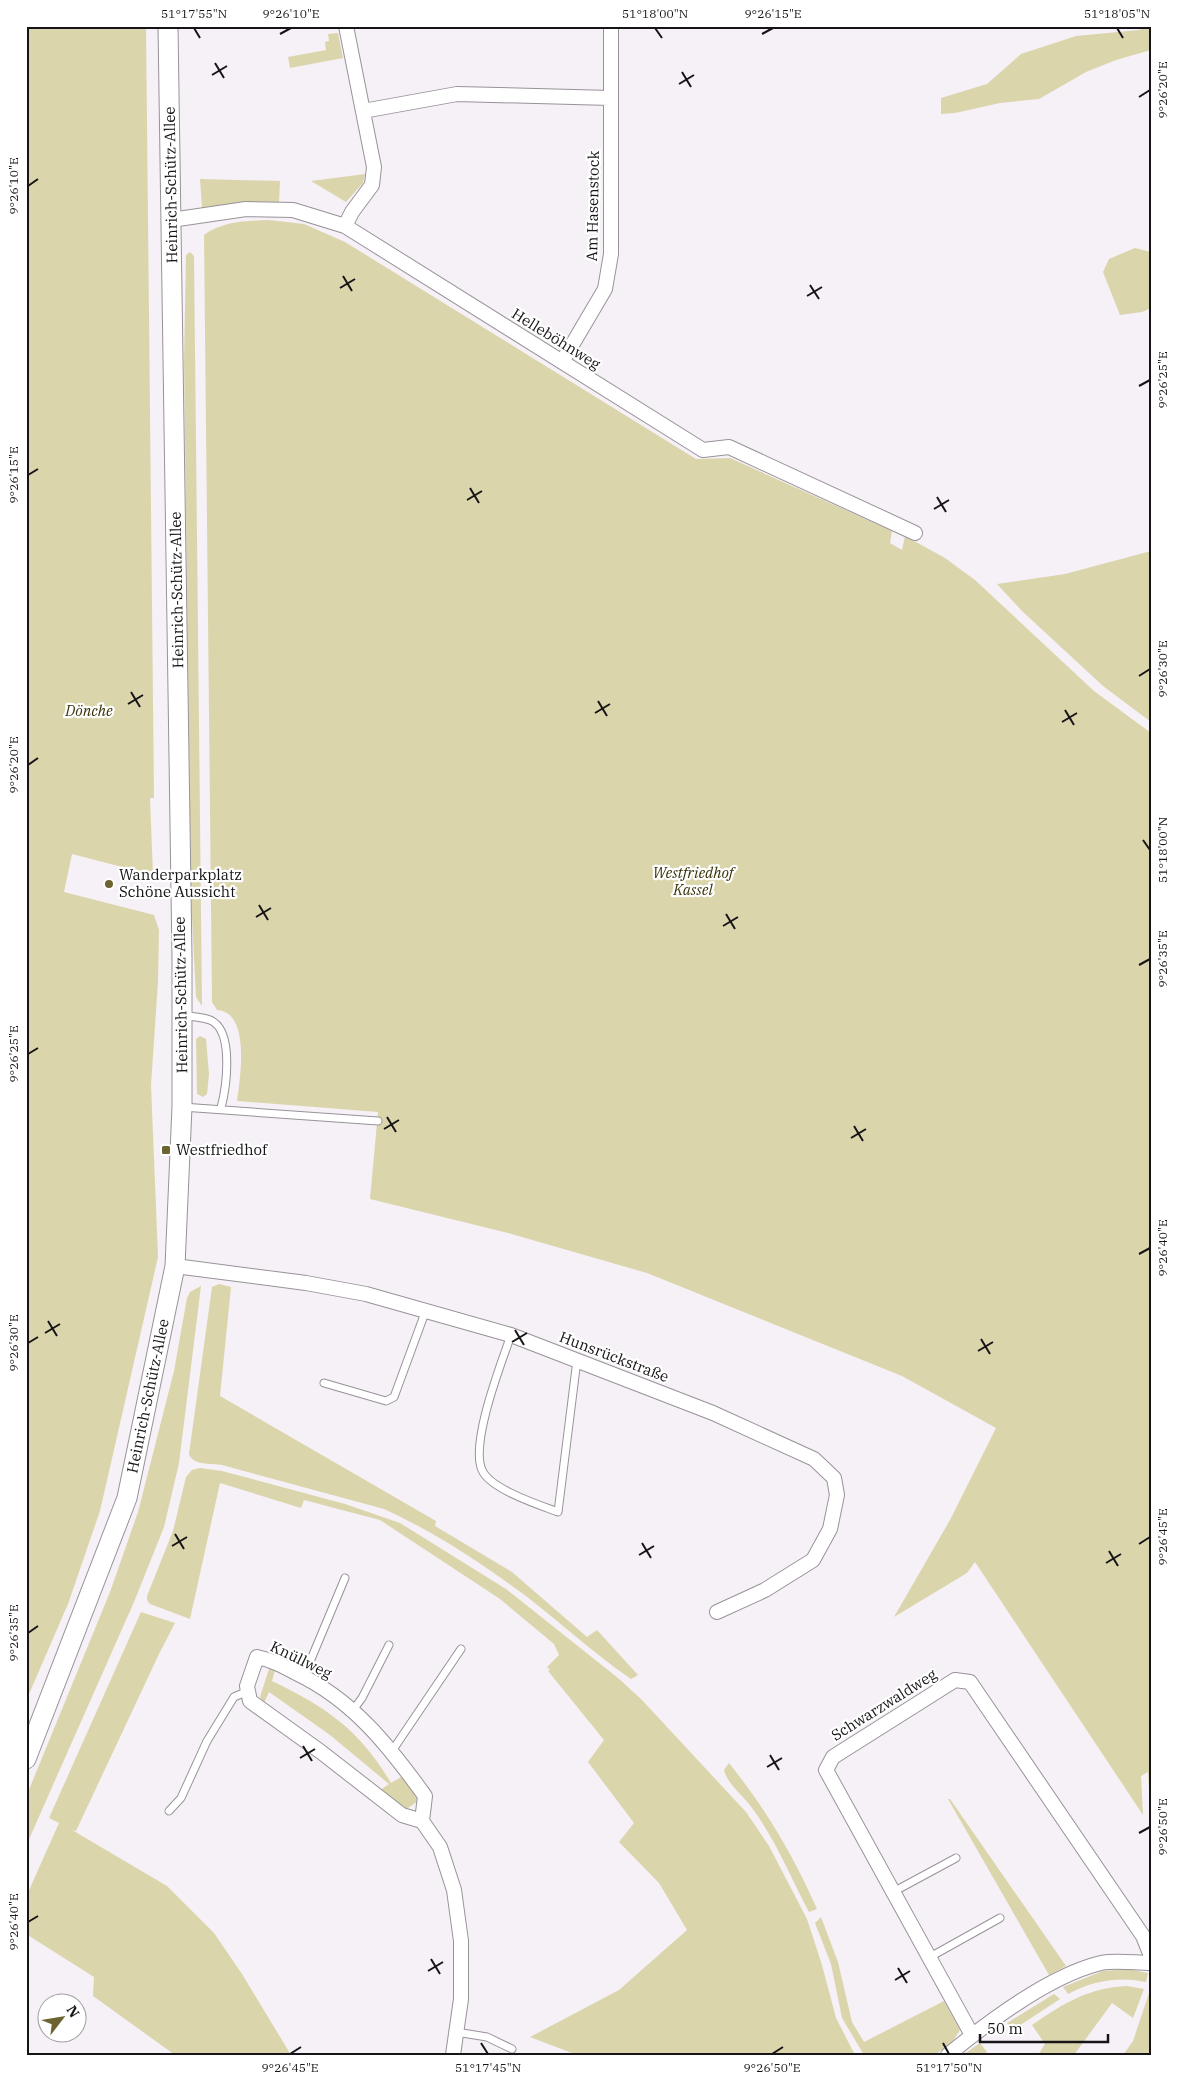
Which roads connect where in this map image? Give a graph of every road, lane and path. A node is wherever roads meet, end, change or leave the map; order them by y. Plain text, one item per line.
1 (168, 26) edge
2 (346, 26) edge
3 (611, 26) edge
4 (611, 98) junction
5 (363, 111) junction
6 (171, 220) junction
7 (345, 226) junction
8 (562, 362) junction
9 (915, 533) dead end
10 (182, 1015) junction
11 (182, 1107) junction
12 (221, 1108) junction
13 (378, 1121) dead end
14 (175, 1266) junction
15 (426, 1310) junction
16 (511, 1335) junction
17 (576, 1359) junction
18 (324, 1383) dead end
19 (345, 1578) dead end
20 (717, 1612) dead end
21 (389, 1645) dead end
22 (461, 1649) dead end
23 (304, 1676) junction
24 (248, 1691) junction
25 (353, 1710) junction
26 (392, 1751) junction
27 (26, 1759) edge
28 (170, 1811) dead end
29 (422, 1821) junction
30 (956, 1858) dead end
31 (893, 1892) junction
32 (1000, 1918) dead end
33 (1151, 1956) edge
34 (930, 1957) junction
35 (1151, 1963) edge
36 (456, 2032) junction
37 (972, 2036) junction
38 (512, 2049) dead end
39 (453, 2055) edge
40 (948, 2055) edge

1 - 6 main road, Heinrich-Schütz-Allee
2 - 5 street
3 - 4 street, Am Hasenstock
4 - 5 street
4 - 8 street, Am Hasenstock
5 - 7 street
6 - 7 street, Helleböhnweg
6 - 10 main road, Heinrich-Schütz-Allee
7 - 8 street, Helleböhnweg
8 - 9 street, Helleböhnweg
10 - 11 main road, Heinrich-Schütz-Allee
10 - 12 lane
11 - 12 lane
11 - 14 main road, Heinrich-Schütz-Allee
12 - 13 lane
14 - 15 street, Hunsrückstraße
14 - 27 main road, Heinrich-Schütz-Allee
15 - 16 street, Hunsrückstraße
15 - 18 lane
16 - 17 street, Hunsrückstraße
16 - 17 lane
17 - 20 street, Hunsrückstraße
19 - 23 lane
21 - 25 lane
22 - 26 lane
23 - 24 street, Knüllweg
23 - 25 street, Knüllweg
24 - 28 lane
24 - 29 street
25 - 26 street, Knüllweg
26 - 29 street, Knüllweg
29 - 36 street
30 - 31 lane
31 - 33 street, Schwarzwaldweg
31 - 34 street, Schwarzwaldweg
32 - 34 lane
34 - 37 street, Schwarzwaldweg
35 - 37 street
36 - 38 lane
36 - 39 street
37 - 40 street

